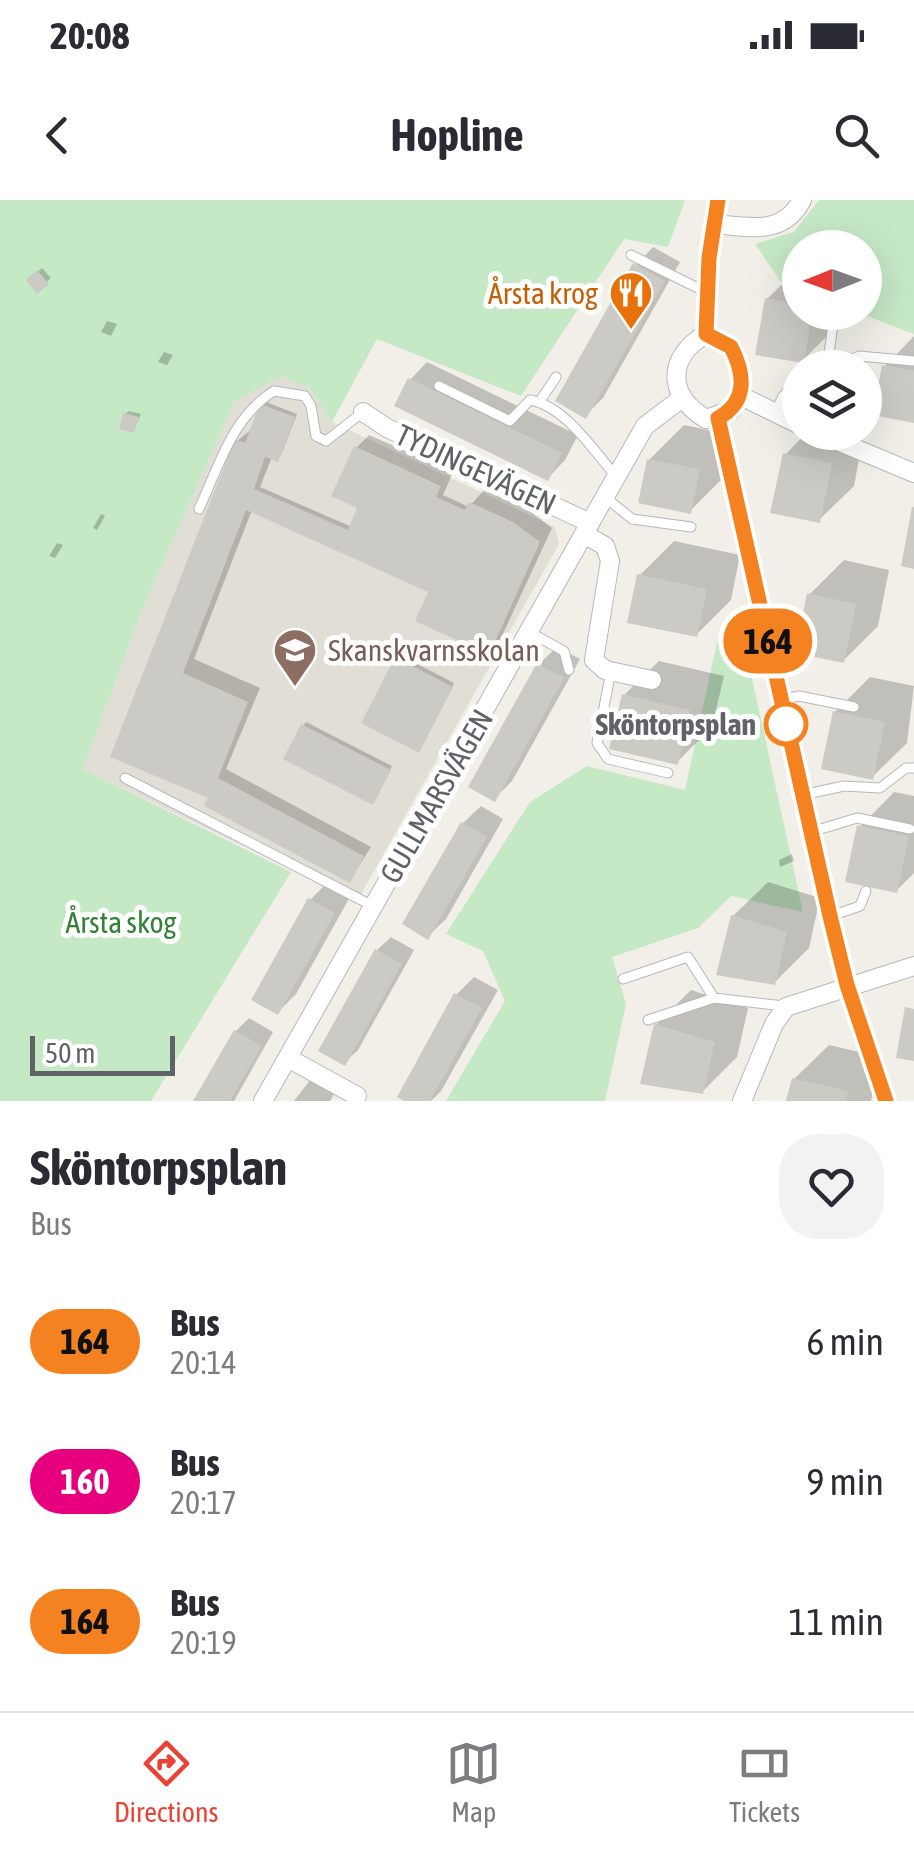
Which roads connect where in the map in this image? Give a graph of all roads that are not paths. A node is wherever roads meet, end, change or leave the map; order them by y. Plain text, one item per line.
1 (718, 200) edge
2 (802, 200) edge
3 (714, 224) junction
4 (632, 255) dead end
5 (706, 292) junction
6 (706, 334) junction
7 (882, 358) edge
8 (914, 361) edge
9 (556, 377) dead end
10 (439, 386) dead end
11 (740, 396) junction
12 (782, 396) edge
13 (682, 398) junction
14 (540, 402) junction
15 (364, 412) joint
16 (774, 413) junction
17 (782, 416) edge
18 (718, 418) junction
19 (858, 450) edge
20 (914, 474) edge
21 (617, 477) junction
22 (605, 497) junction
23 (199, 509) dead end
24 (692, 527) dead end
25 (587, 528) junction
26 (529, 632) junction
27 (570, 670) dead end
28 (611, 671) junction
29 (652, 680) dead end
30 (780, 700) junction
31 (854, 707) dead end
32 (914, 768) edge
33 (668, 772) dead end
34 (126, 778) dead end
35 (802, 795) junction
36 (910, 828) dead end
37 (810, 832) junction
38 (866, 891) dead end
39 (373, 906) junction
40 (830, 916) junction
41 (914, 966) edge
42 (623, 979) dead end
43 (847, 985) junction
44 (714, 998) junction
45 (786, 1007) junction
46 (648, 1020) dead end
47 (288, 1058) junction
48 (357, 1096) dead end
49 (263, 1101) edge
50 (742, 1101) edge
51 (886, 1101) edge

1 - 3 street
2 - 3 street
3 - 5 street
4 - 5 lane
5 - 6 street
6 - 11 street
6 - 13 street
7 - 8 lane
9 - 14 lane
10 - 14 lane
11 - 16 street
11 - 18 street
12 - 16 lane
13 - 18 street
13 - 21 street, GULLMARSVÄGEN
14 - 21 lane
15 - 23 lane
15 - 25 street, TYDINGEVÄGEN
16 - 17 street
18 - 30 street
19 - 20 street
21 - 22 street, GULLMARSVÄGEN
22 - 24 lane
22 - 25 street, GULLMARSVÄGEN
25 - 26 street, GULLMARSVÄGEN
25 - 28 street
26 - 27 lane
26 - 39 street, GULLMARSVÄGEN
28 - 29 street
28 - 33 lane
30 - 31 lane
30 - 35 street
32 - 35 lane
34 - 39 lane
35 - 37 street
36 - 37 lane
37 - 40 street
38 - 40 lane
39 - 47 street, GULLMARSVÄGEN
40 - 43 street
41 - 43 street
42 - 44 lane
43 - 45 street
43 - 51 street
44 - 45 lane
44 - 46 lane
45 - 50 street
47 - 48 street
47 - 49 street, GULLMARSVÄGEN

